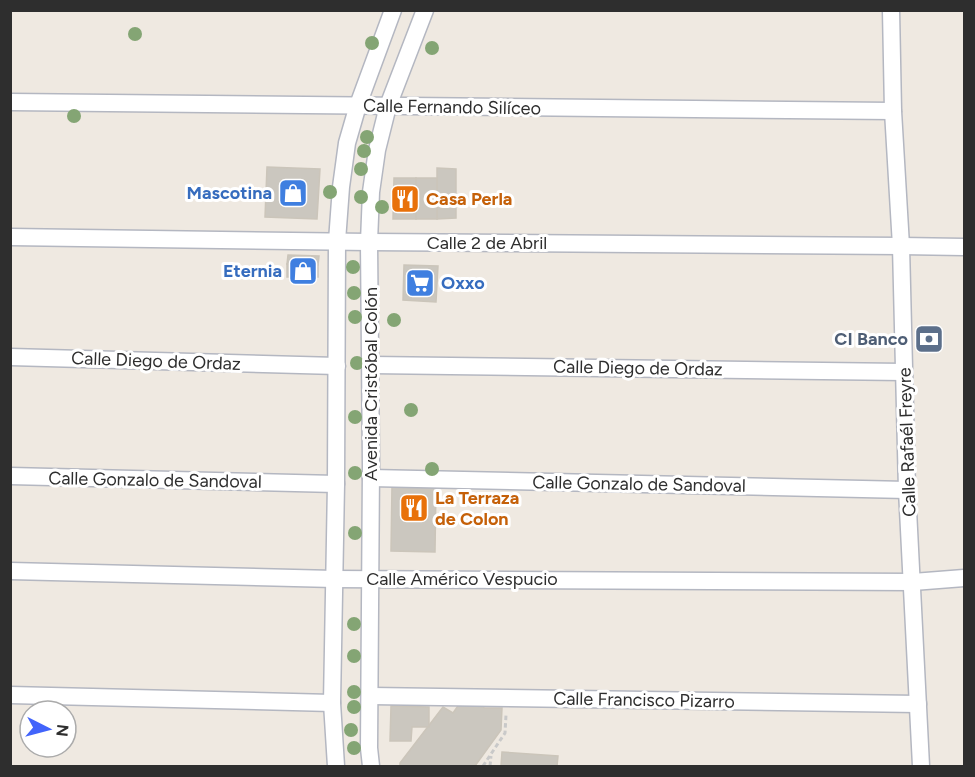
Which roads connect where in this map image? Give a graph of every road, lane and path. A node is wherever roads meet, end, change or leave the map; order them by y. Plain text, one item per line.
1 (393, 10) edge
2 (424, 10) edge
3 (891, 10) edge
4 (10, 102) edge
5 (358, 105) junction
6 (388, 106) junction
7 (893, 111) junction
8 (10, 237) edge
9 (337, 241) junction
10 (369, 242) junction
11 (901, 246) junction
12 (964, 247) edge
13 (10, 357) edge
14 (371, 365) junction
15 (337, 366) junction
16 (904, 372) junction
17 (10, 476) edge
18 (371, 478) junction
19 (336, 484) junction
20 (907, 489) junction
21 (10, 571) edge
22 (964, 578) edge
23 (334, 579) junction
24 (371, 579) junction
25 (913, 582) junction
26 (10, 695) edge
27 (370, 696) junction
28 (507, 698) junction
29 (332, 703) junction
30 (918, 704) junction
31 (491, 754) junction
32 (336, 766) edge
33 (371, 766) edge
34 (483, 766) edge
35 (490, 766) edge
36 (921, 766) edge

1 - 5 street, Avenida Cristóbal Colón
2 - 6 street, Avenida Cristóbal Colón
3 - 7 street, Calle Rafaél Freyre
4 - 5 street, Calle Fernando Silíceo
5 - 6 street, Calle Fernando Silíceo
5 - 9 street, Avenida Cristóbal Colón
6 - 7 street, Calle Fernando Silíceo
6 - 10 street, Avenida Cristóbal Colón
7 - 11 street, Calle Rafaél Freyre
8 - 9 street, Calle 2 de Abril
9 - 10 street, Calle 2 de Abril
9 - 15 street, Avenida Cristóbal Colón
10 - 11 street, Calle 2 de Abril
10 - 14 street, Avenida Cristóbal Colón
11 - 12 street, Calle 2 de Abril
11 - 16 street, Calle Rafaél Freyre
13 - 15 street, Calle Diego de Ordaz
14 - 16 street, Calle Diego de Ordaz
14 - 18 street, Avenida Cristóbal Colón
15 - 19 street, Avenida Cristóbal Colón
16 - 20 street, Calle Rafaél Freyre
17 - 19 street, Calle Gonzalo de Sandoval
18 - 20 street, Calle Gonzalo de Sandoval
18 - 24 street, Avenida Cristóbal Colón
19 - 23 street, Avenida Cristóbal Colón
20 - 25 street, Calle Rafaél Freyre
21 - 23 street, Calle Américo Vespucio
22 - 25 street, Calle Américo Vespucio
23 - 24 street, Calle Américo Vespucio
23 - 29 street, Avenida Cristóbal Colón
24 - 25 street, Calle Américo Vespucio
24 - 27 street, Avenida Cristóbal Colón
25 - 30 street, Calle Rafaél Freyre
26 - 29 street
27 - 28 street, Calle Francisco Pizarro
27 - 33 street, Avenida Cristóbal Colón
28 - 30 street, Calle Francisco Pizarro
28 - 31 path
29 - 32 street, Avenida Cristóbal Colón
30 - 36 street, Calle Rafaél Freyre
31 - 34 path
31 - 35 path

